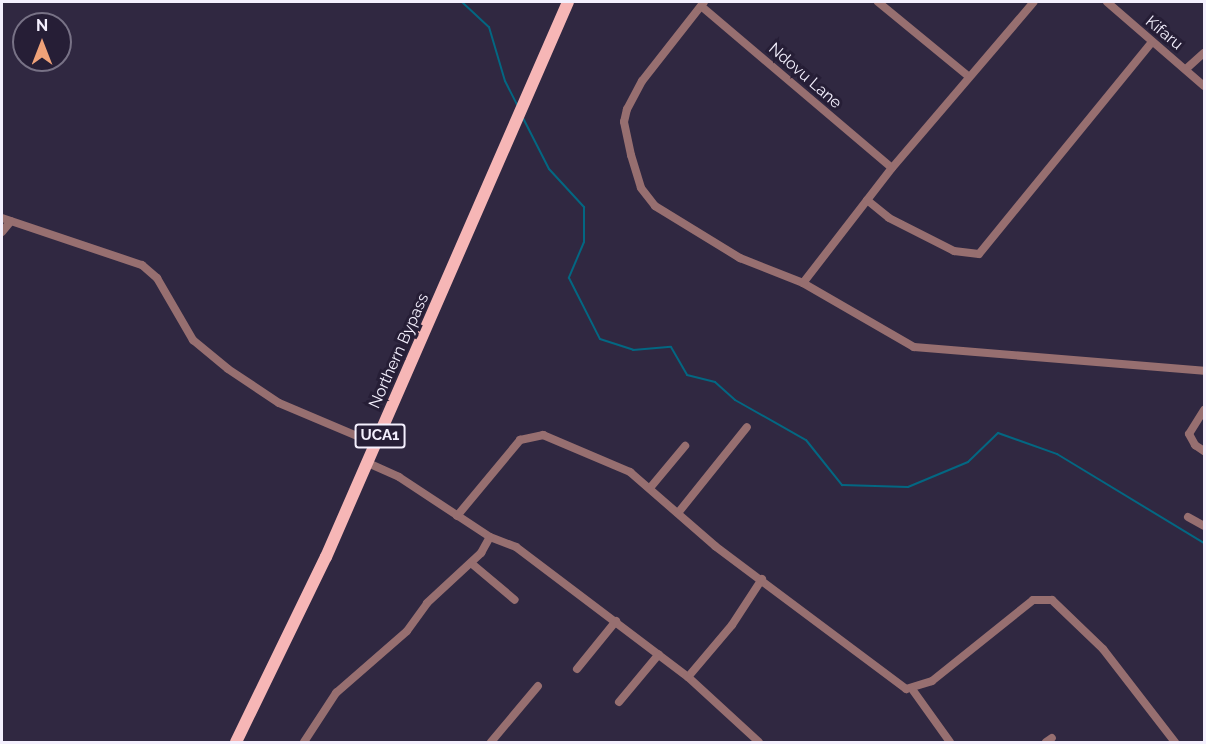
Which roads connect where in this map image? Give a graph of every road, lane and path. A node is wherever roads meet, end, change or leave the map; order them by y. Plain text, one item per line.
1 (568, 2) edge
2 (878, 2) edge
3 (1034, 2) edge
4 (1107, 2) edge
5 (702, 4) edge
6 (1152, 42) junction
7 (1204, 53) edge
8 (1186, 69) junction
9 (968, 76) junction
10 (1204, 86) edge
11 (892, 168) junction
12 (867, 200) junction
13 (2, 218) edge
14 (11, 221) junction
15 (2, 232) edge
16 (803, 283) junction
17 (1204, 371) edge
18 (1204, 410) edge
19 (747, 427) dead end
20 (376, 444) junction
21 (685, 446) dead end
22 (1204, 451) edge
23 (368, 463) junction
24 (650, 488) junction
25 (678, 513) junction
26 (457, 516) junction
27 (1188, 517) dead end
28 (1204, 526) edge
29 (490, 537) junction
30 (471, 563) junction
31 (762, 579) junction
32 (515, 600) dead end
33 (616, 621) junction
34 (659, 654) junction
35 (577, 669) dead end
36 (688, 677) junction
37 (538, 686) dead end
38 (912, 689) junction
39 (619, 702) dead end
40 (750, 735) junction
41 (236, 742) edge
42 (304, 742) edge
43 (491, 742) edge
44 (745, 742) edge
45 (759, 742) edge
46 (950, 742) edge
47 (1175, 742) edge

1 - 20 main road, Northern Bypass / UCA1
2 - 9 street
3 - 9 street
4 - 6 street, Kifaru
5 - 11 street, Ndovu Lane
5 - 16 street
6 - 8 street, Kifaru
6 - 12 street
7 - 8 street
8 - 10 street, Kifaru
9 - 11 street
11 - 12 street
12 - 16 street
13 - 14 street
14 - 15 street
14 - 20 street
16 - 17 street
18 - 22 street
19 - 25 street
20 - 23 main road, Northern Bypass / UCA1
21 - 24 street
23 - 26 street
23 - 41 main road, Northern Bypass / UCA1
24 - 25 street
24 - 26 street
25 - 31 street
26 - 29 street
27 - 28 street
29 - 30 street
29 - 33 street
30 - 32 street
30 - 42 street
31 - 36 street
31 - 38 street
33 - 34 street
33 - 35 street
34 - 36 street
34 - 39 street
36 - 40 street
37 - 43 street
38 - 46 street
38 - 47 street
40 - 44 street
40 - 45 street

